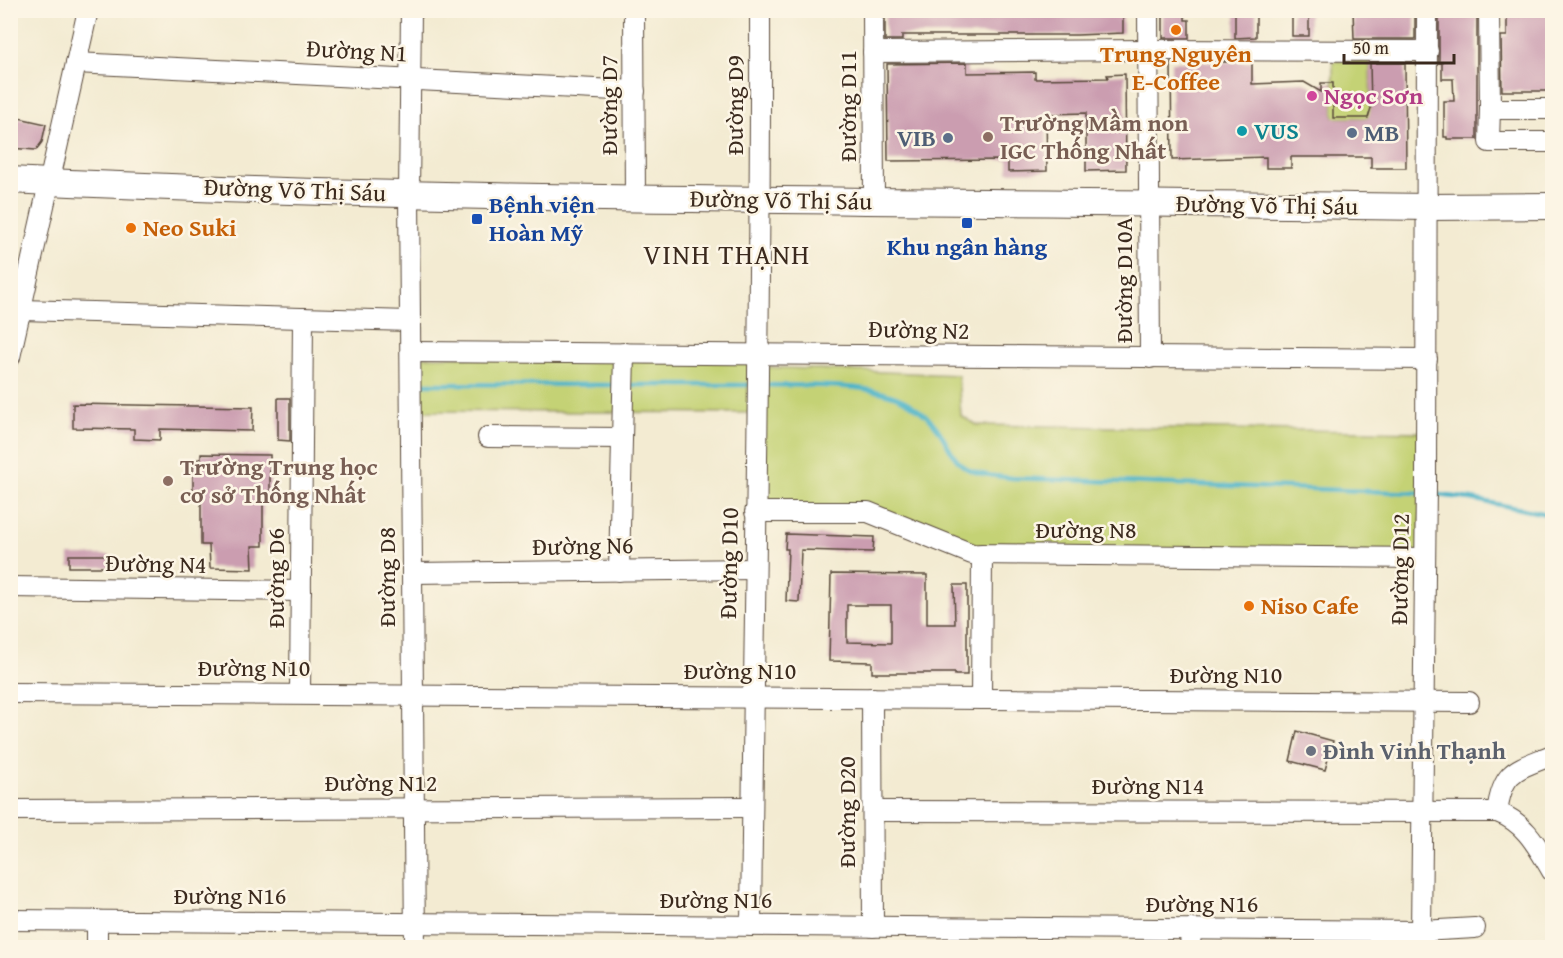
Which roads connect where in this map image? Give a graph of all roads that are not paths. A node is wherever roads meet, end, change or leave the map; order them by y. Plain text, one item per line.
1 (88, 10) edge
2 (411, 10) edge
3 (634, 10) edge
4 (760, 10) edge
5 (873, 10) edge
6 (1148, 10) edge
7 (1428, 10) edge
8 (1489, 10) edge
9 (1149, 50) junction
10 (1428, 51) junction
11 (873, 52) junction
12 (76, 63) junction
13 (411, 80) junction
14 (635, 91) junction
15 (1490, 109) junction
16 (1552, 109) edge
17 (1552, 142) edge
18 (10, 180) edge
19 (49, 182) junction
20 (410, 194) junction
21 (635, 199) junction
22 (760, 200) junction
23 (874, 201) junction
24 (1150, 203) junction
25 (1552, 206) edge
26 (1428, 207) junction
27 (21, 310) junction
28 (303, 318) junction
29 (410, 321) junction
30 (411, 352) junction
31 (624, 353) junction
32 (10, 357) edge
33 (1150, 358) junction
34 (1427, 359) junction
35 (757, 363) junction
36 (488, 437) dead end
37 (622, 438) junction
38 (755, 512) junction
39 (982, 554) junction
40 (1425, 558) junction
41 (755, 569) junction
42 (619, 571) junction
43 (412, 573) junction
44 (10, 587) edge
45 (301, 591) junction
46 (10, 693) edge
47 (300, 694) junction
48 (413, 694) junction
49 (753, 697) junction
50 (873, 698) junction
51 (981, 699) junction
52 (1424, 702) junction
53 (1468, 702) dead end
54 (1552, 755) edge
55 (752, 807) junction
56 (414, 808) junction
57 (10, 810) edge
58 (873, 811) junction
59 (1422, 811) junction
60 (1497, 812) junction
61 (1552, 871) edge
62 (10, 920) edge
63 (97, 920) junction
64 (415, 923) junction
65 (751, 926) junction
66 (873, 927) junction
67 (1475, 928) dead end
68 (1191, 939) edge
69 (1423, 939) edge
70 (97, 948) edge
71 (415, 948) edge

1 - 12 street
2 - 13 street, Đường D8
3 - 14 street, Đường D7
4 - 22 street, Đường D9
5 - 11 street, Đường D11
6 - 9 street, Đường D10A
7 - 10 street, Đường D12
8 - 15 street
9 - 10 street
9 - 11 street
9 - 24 street, Đường D10A
10 - 26 street, Đường D12
11 - 23 street, Đường D11
12 - 13 street, Đường N1
12 - 19 street
13 - 14 street, Đường N1
13 - 20 street, Đường D8
14 - 21 street, Đường D7
15 - 16 street
15 - 17 street
18 - 19 main road, Đường Võ Thị Sáu
19 - 20 main road, Đường Võ Thị Sáu
19 - 27 street
20 - 21 main road, Đường Võ Thị Sáu
20 - 29 street, Đường D8
21 - 22 main road, Đường Võ Thị Sáu
22 - 23 main road, Đường Võ Thị Sáu
22 - 35 street, Đường D10
23 - 24 main road, Đường Võ Thị Sáu
24 - 26 main road, Đường Võ Thị Sáu
24 - 33 street, Đường D10A
25 - 26 main road, Đường Võ Thị Sáu
26 - 34 street, Đường D12
27 - 28 street
27 - 32 street
28 - 29 street
28 - 45 street, Đường D6
29 - 30 street, Đường D8
30 - 31 street, Đường N2
30 - 43 street, Đường D8
31 - 35 street, Đường N2
31 - 37 street
33 - 34 street, Đường N2
33 - 35 street, Đường N2
34 - 40 street, Đường D12
35 - 38 street, Đường D10
36 - 37 street
37 - 42 street
38 - 39 street, Đường N8
38 - 41 street, Đường D10
39 - 40 street, Đường N8
39 - 51 street
40 - 52 street, Đường D12
41 - 42 street, Đường N6
41 - 49 street, Đường D10
42 - 43 street, Đường N6
43 - 48 street, Đường D8
44 - 45 street, Đường N4
45 - 47 street, Đường D6
46 - 47 street, Đường N10
47 - 48 street, Đường N10
48 - 49 street, Đường N10
48 - 56 street, Đường D8
49 - 50 street, Đường N10
49 - 55 street, Đường D10
50 - 51 street, Đường N10
50 - 58 street, Đường D20
51 - 52 street, Đường N10
52 - 53 street, Đường N10
52 - 59 street, Đường D12
54 - 60 street
55 - 56 street, Đường N12
55 - 65 street, Đường D10
56 - 57 street, Đường N12
56 - 64 street, Đường D8
58 - 59 street, Đường N14
58 - 66 street, Đường D20
59 - 60 street, Đường N14
59 - 69 street, Đường D12
60 - 61 street
62 - 63 street, Đường N16
63 - 64 street, Đường N16
63 - 70 street
64 - 65 street, Đường N16
64 - 71 street
65 - 66 street, Đường N16
66 - 68 street, Đường N16
67 - 69 street, Đường N16
68 - 69 street, Đường N16

